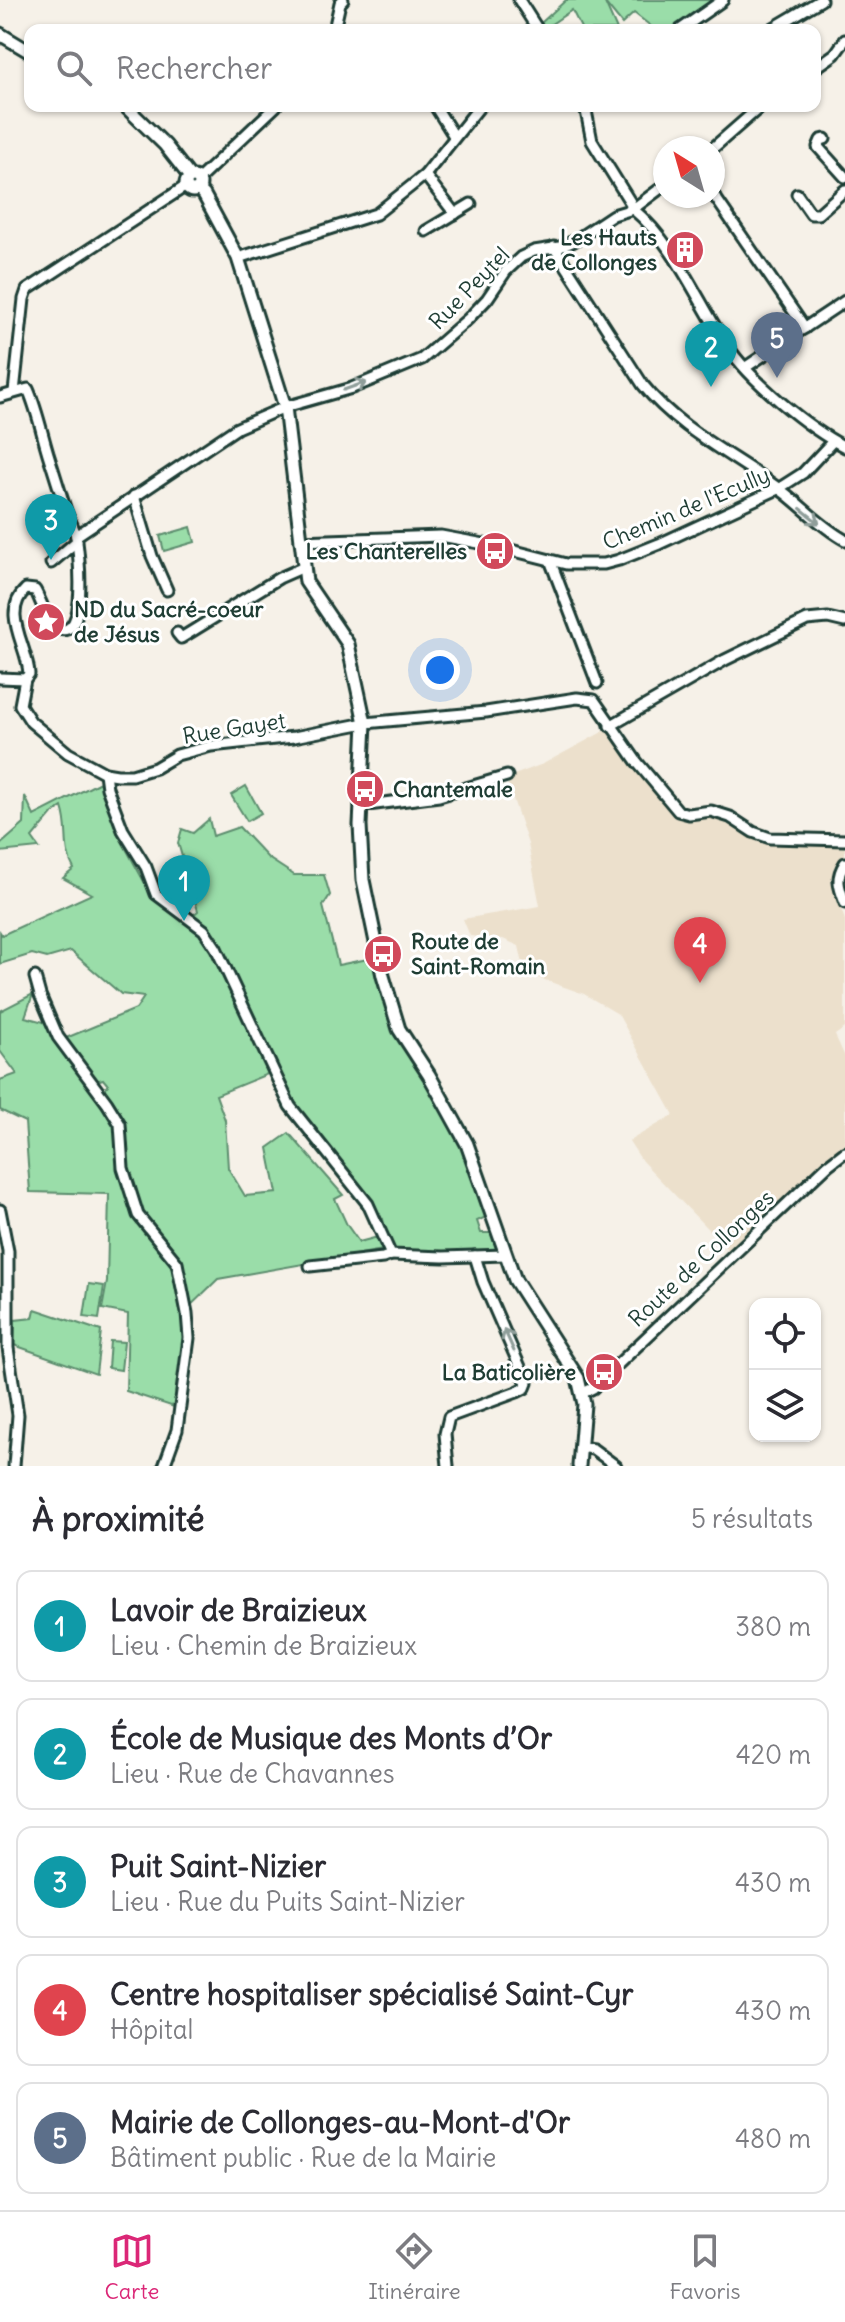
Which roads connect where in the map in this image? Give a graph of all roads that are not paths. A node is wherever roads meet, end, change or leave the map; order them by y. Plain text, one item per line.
1 (343, 0) edge
2 (519, 0) edge
3 (723, 0) edge
4 (821, 0) edge
5 (335, 24) edge
6 (534, 24) edge
7 (689, 24) edge
8 (780, 24) edge
9 (0, 34) edge
10 (845, 40) edge
11 (24, 48) edge
12 (821, 64) edge
13 (131, 112) edge
14 (270, 112) edge
15 (439, 112) edge
16 (475, 112) edge
17 (586, 112) edge
18 (754, 112) edge
19 (454, 136) junction
20 (725, 138) edge
21 (825, 139) dead end
22 (425, 175) junction
23 (845, 177) edge
24 (193, 183) junction
25 (845, 190) edge
26 (653, 194) edge
27 (797, 194) dead end
28 (471, 204) dead end
29 (723, 208) edge
30 (633, 209) junction
31 (455, 214) junction
32 (426, 231) dead end
33 (554, 247) junction
34 (238, 258) junction
35 (845, 301) edge
36 (805, 328) junction
37 (746, 367) junction
38 (14, 392) junction
39 (0, 397) edge
40 (285, 407) junction
41 (833, 441) junction
42 (845, 447) edge
43 (778, 489) junction
44 (134, 496) junction
45 (76, 538) junction
46 (845, 540) edge
47 (300, 541) junction
48 (550, 560) junction
49 (51, 563) dead end
50 (304, 567) junction
51 (167, 590) dead end
52 (845, 622) edge
53 (177, 633) dead end
54 (0, 678) edge
55 (25, 679) junction
56 (597, 683) dead end
57 (365, 723) junction
58 (610, 726) junction
59 (105, 773) junction
60 (507, 776) dead end
61 (360, 806) junction
62 (845, 840) edge
63 (845, 863) edge
64 (845, 903) edge
65 (35, 977) dead end
66 (845, 1152) edge
67 (0, 1210) edge
68 (391, 1255) junction
69 (505, 1255) junction
70 (475, 1256) junction
71 (310, 1266) dead end
72 (9, 1299) junction
73 (0, 1310) edge
74 (583, 1393) junction
75 (580, 1447) junction
76 (575, 1465) edge
77 (14, 1466) edge
78 (164, 1466) edge
79 (448, 1466) edge
80 (616, 1466) edge

1 - 5 street
2 - 6 street
3 - 7 street
4 - 8 street
9 - 11 main road
10 - 12 street
13 - 24 main road
14 - 24 street
15 - 19 street
16 - 19 street
17 - 30 street
18 - 20 street
19 - 22 street
21 - 23 street
22 - 31 street
22 - 34 street
24 - 34 main road
24 - 38 street
25 - 27 street
26 - 30 street, Rue Peytel
28 - 31 street
29 - 36 street
30 - 33 street, Rue Peytel
30 - 37 street
31 - 32 street
40 -> 33 street, Rue Peytel
33 - 43 street
34 - 40 main road
35 - 36 street
36 - 37 street
37 - 41 street
38 - 39 street
38 - 45 street
40 - 44 street, Rue Peytel
40 - 47 main road
41 - 42 street
41 - 43 street, Chemin de l'Ecully
43 -> 46 street
43 - 48 street, Chemin de l'Ecully
44 - 45 street, Rue Peytel
44 - 51 street
45 - 49 street, Rue Peytel
45 - 55 street
47 - 48 street, Chemin de l'Ecully
47 - 50 main road
48 - 56 street
50 - 53 street
50 - 57 main road
52 - 58 street
54 - 55 street
55 - 59 street
57 - 58 street, Rue Gayet
57 - 59 street, Rue Gayet
57 - 61 main road
58 - 62 street
59 - 68 street
60 - 61 street
61 - 69 main road
63 - 64 street
65 - 78 street
66 - 74 street, Route de Collonges
67 - 72 street
68 - 70 street
68 - 71 street
69 - 70 street
69 - 74 main road
79 -> 70 street
72 - 73 street
72 - 77 street
74 - 75 main road
75 - 76 main road
75 - 80 street

